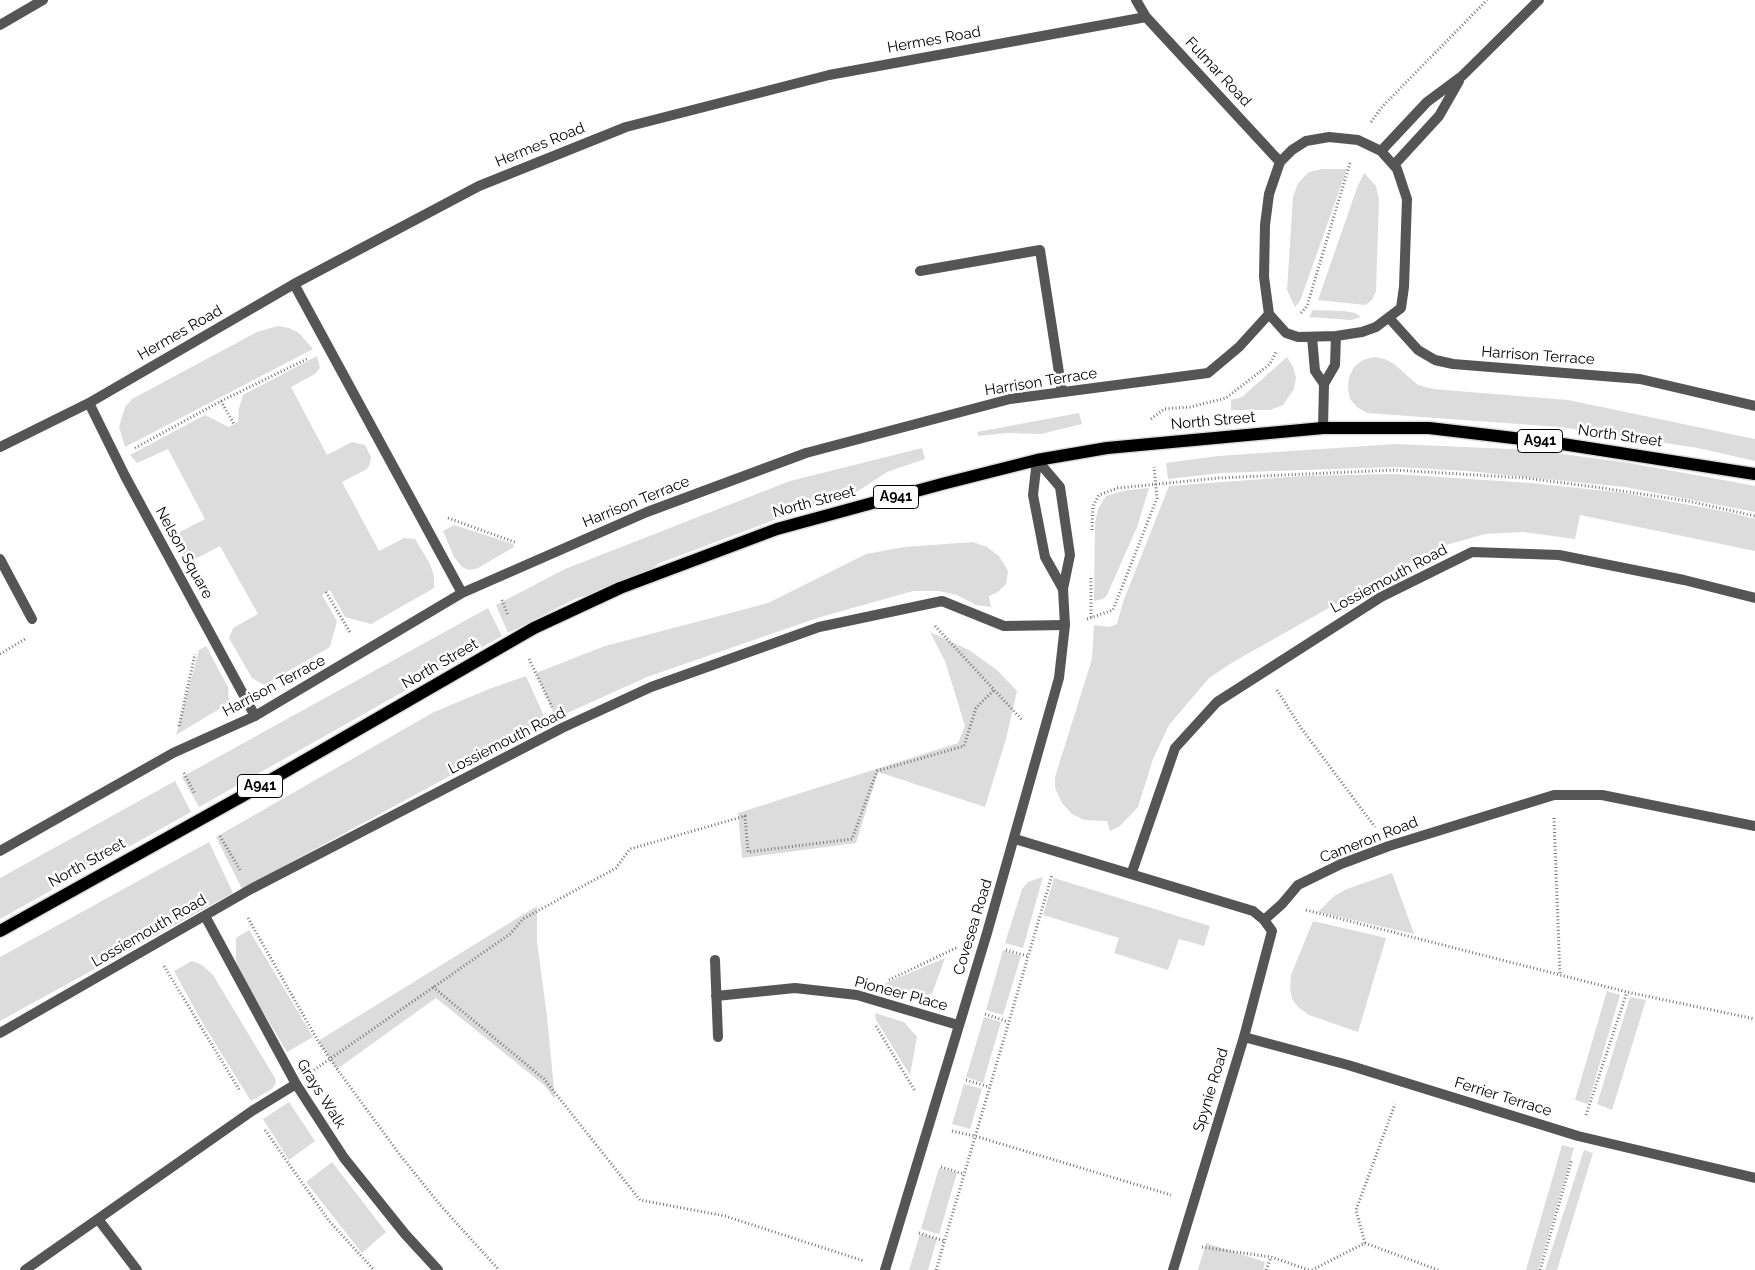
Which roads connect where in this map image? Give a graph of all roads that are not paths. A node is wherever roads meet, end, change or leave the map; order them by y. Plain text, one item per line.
1 (43, 0) edge
2 (1136, 0) edge
3 (1539, 0) edge
4 (1146, 17) junction
5 (0, 25) edge
6 (1462, 76) junction
7 (1381, 151) junction
8 (1280, 162) junction
9 (1394, 165) junction
10 (920, 271) dead end
11 (294, 284) junction
12 (1269, 314) junction
13 (1390, 318) junction
14 (1336, 336) junction
15 (1312, 337) junction
16 (1324, 384) junction
17 (1062, 392) junction
18 (89, 402) junction
19 (1755, 406) edge
20 (1323, 428) junction
21 (0, 448) edge
22 (1037, 460) junction
23 (1755, 474) edge
24 (0, 559) edge
25 (1063, 589) junction
26 (462, 593) junction
27 (1755, 598) edge
28 (32, 619) dead end
29 (1065, 625) junction
30 (255, 716) junction
31 (1755, 826) edge
32 (1015, 839) junction
33 (0, 851) edge
34 (1132, 872) junction
35 (204, 916) junction
36 (1264, 920) junction
37 (0, 931) edge
38 (714, 960) dead end
39 (716, 996) junction
40 (958, 1025) junction
41 (0, 1033) edge
42 (718, 1037) dead end
43 (1244, 1037) junction
44 (296, 1084) junction
45 (1755, 1178) edge
46 (98, 1219) junction
47 (886, 1269) edge
48 (25, 1270) edge
49 (137, 1270) edge
50 (438, 1270) edge
51 (1173, 1270) edge

1 - 5 street
2 - 4 street, Fulmar Road
3 - 6 street
4 - 8 street, Fulmar Road
4 - 11 street, Hermes Road
6 - 7 street
6 - 9 street
7 - 8 street
7 - 9 street
8 - 12 street
9 - 13 street
10 - 17 street
11 - 18 street, Hermes Road
11 - 26 street
12 - 15 street
12 - 17 street, Harrison Terrace
13 - 14 street
13 - 19 street, Harrison Terrace
14 - 15 street
14 - 16 street
15 - 16 street
16 - 20 street
17 - 26 street, Harrison Terrace
18 - 21 street, Hermes Road
18 - 30 street, Nelson Square
20 - 22 main road, North Street / A941
20 - 23 main road, North Street / A941
22 - 25 street, Covesea Road
22 - 25 street, Covesea Road
22 - 37 main road, North Street / A941
24 - 28 street
25 - 29 street, Covesea Road
26 - 30 street, Harrison Terrace
27 - 34 street, Lossiemouth Road
29 - 32 street, Covesea Road
29 - 35 street, Lossiemouth Road
30 - 33 street, Harrison Terrace
31 - 36 street, Cameron Road
32 - 34 street
32 - 40 street, Covesea Road
34 - 36 street
35 - 41 street, Lossiemouth Road
35 - 44 street, Grays Walk
36 - 43 street, Spynie Road
38 - 39 street
39 - 40 street, Pioneer Place
39 - 42 street
40 - 47 street, Covesea Road
43 - 45 street, Ferrier Terrace
43 - 51 street, Spynie Road
44 - 46 street
44 - 50 street, Grays Walk
46 - 48 street
46 - 49 street

